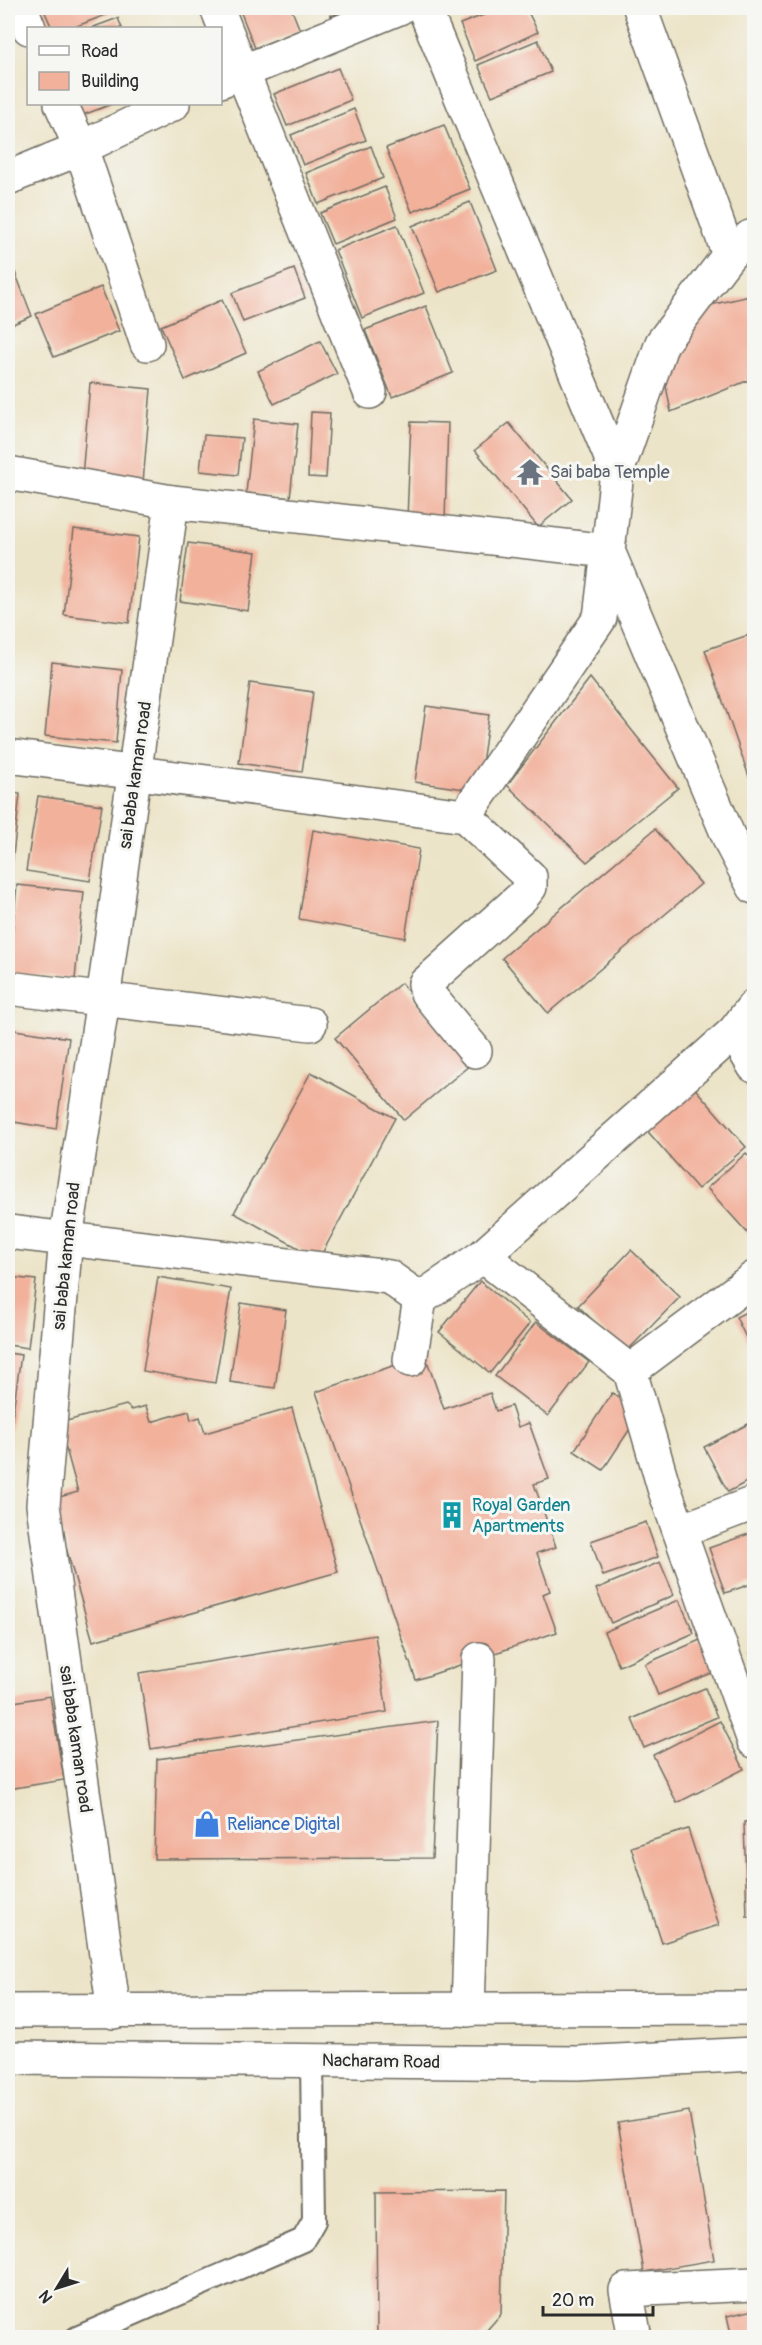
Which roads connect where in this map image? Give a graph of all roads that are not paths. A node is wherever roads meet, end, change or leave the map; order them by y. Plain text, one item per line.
1 (21, 8) edge
2 (217, 8) edge
3 (399, 8) edge
4 (424, 8) edge
5 (640, 8) edge
6 (29, 27) edge
7 (221, 27) edge
8 (222, 34) edge
9 (230, 76) edge
10 (62, 105) edge
11 (171, 105) edge
12 (81, 148) junction
13 (8, 178) edge
14 (747, 240) edge
15 (147, 344) dead end
16 (370, 392) dead end
17 (617, 472) junction
18 (8, 473) edge
19 (171, 502) junction
20 (608, 551) junction
21 (8, 756) edge
22 (135, 774) junction
23 (465, 816) junction
24 (754, 887) edge
25 (8, 988) edge
26 (103, 999) junction
27 (754, 1006) edge
28 (310, 1024) dead end
29 (734, 1032) junction
30 (475, 1051) dead end
31 (754, 1066) edge
32 (8, 1232) edge
33 (66, 1238) junction
34 (483, 1256) junction
35 (754, 1278) edge
36 (420, 1299) junction
37 (410, 1360) dead end
38 (630, 1371) junction
39 (754, 1503) edge
40 (680, 1532) junction
41 (479, 1659) dead end
42 (754, 1741) edge
43 (754, 2008) edge
44 (468, 2010) junction
45 (8, 2011) edge
46 (114, 2012) junction
47 (754, 2054) edge
48 (8, 2058) edge
49 (312, 2060) junction
50 (754, 2284) edge
51 (77, 2337) edge
52 (635, 2337) edge

1 - 6 street
2 - 7 street
3 - 9 street
4 - 17 street
5 - 14 street
8 - 9 street
9 - 16 street
10 - 12 street
11 - 12 street
12 - 13 street
12 - 15 street
14 - 17 street
17 - 20 street
18 - 19 street
19 - 20 street
19 - 22 street, sai baba kaman road
20 - 23 street
20 - 24 street
21 - 22 street
22 - 23 street
22 - 26 street, sai baba kaman road
23 - 30 street
25 - 26 street
26 - 28 street
26 - 33 street, sai baba kaman road
27 - 29 street
29 - 31 street
29 - 34 street
32 - 33 street
33 - 36 street
33 - 46 street, sai baba kaman road
34 - 36 street
34 - 38 street
35 - 38 street
36 - 37 street
38 - 40 street
39 - 40 street
40 - 42 street
41 - 44 street
43 - 44 street
44 - 46 street
45 - 46 street
47 - 49 street, Nacharam Road
48 - 49 street, Nacharam Road
49 - 51 lane
50 - 52 street

